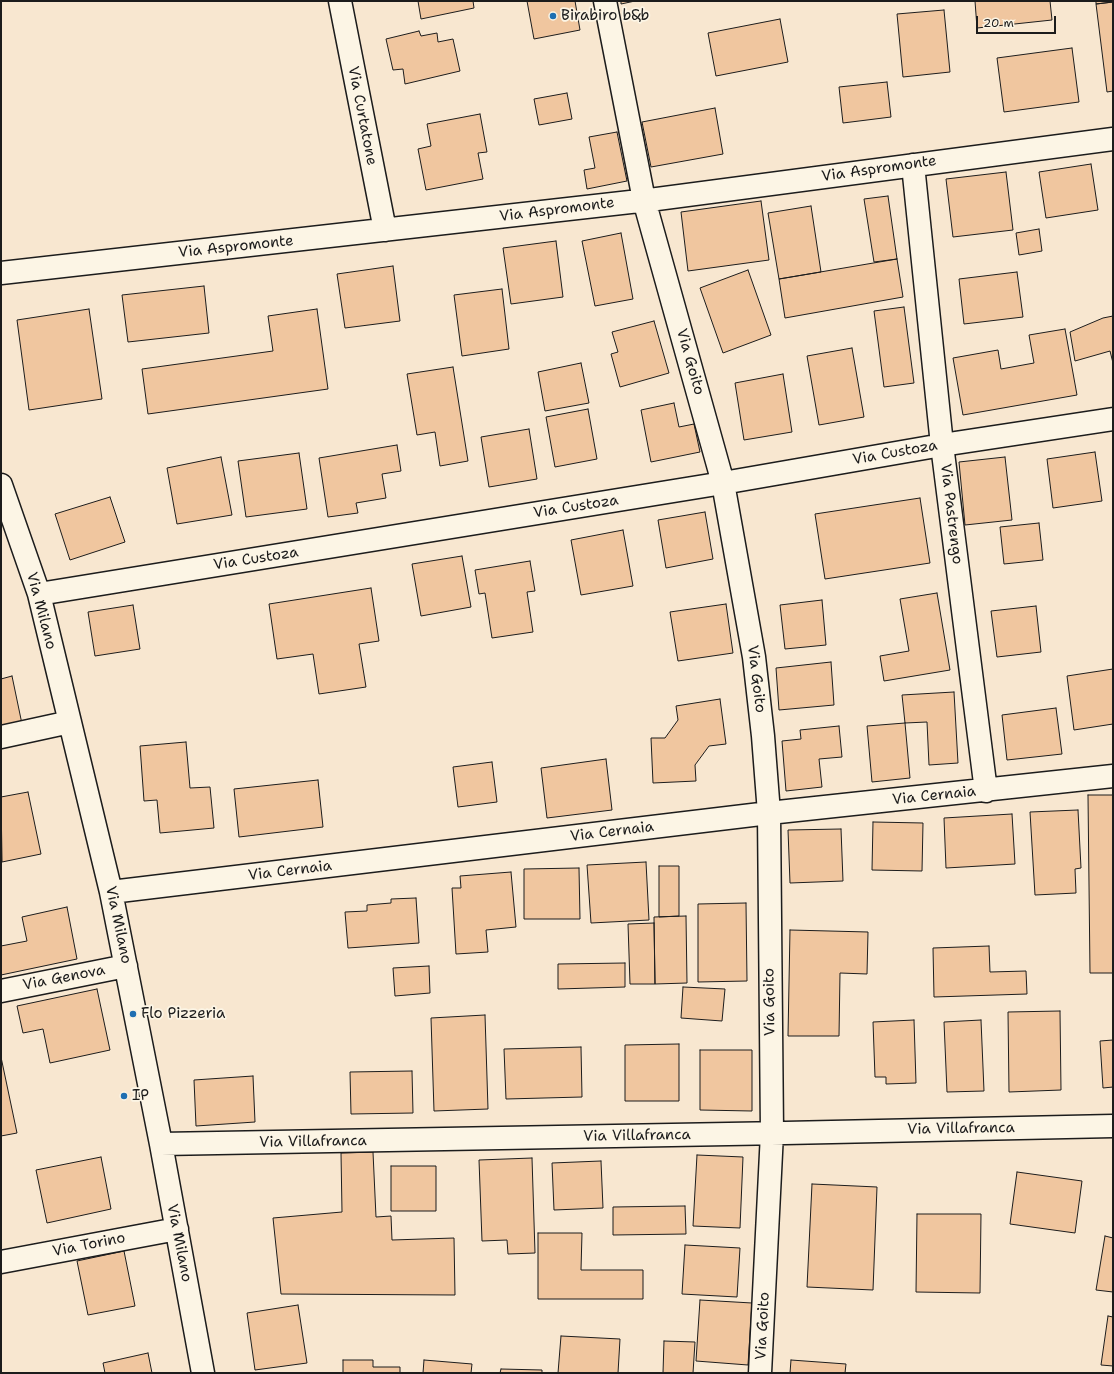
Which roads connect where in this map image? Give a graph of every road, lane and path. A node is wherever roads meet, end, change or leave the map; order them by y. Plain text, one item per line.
1 (340, 1) edge
2 (604, 1) edge
3 (1113, 139) edge
4 (913, 165) junction
5 (644, 200) junction
6 (385, 230) junction
7 (1, 273) edge
8 (1113, 419) edge
9 (942, 445) junction
10 (723, 483) junction
11 (2, 492) edge
12 (39, 594) junction
13 (70, 722) junction
14 (1, 737) edge
15 (1113, 776) edge
16 (986, 791) junction
17 (768, 813) junction
18 (111, 892) junction
19 (126, 966) junction
20 (1, 991) edge
21 (1113, 1126) edge
22 (772, 1133) junction
23 (161, 1144) junction
24 (177, 1229) junction
25 (1, 1262) edge
26 (204, 1373) edge
27 (760, 1373) edge

1 - 6 street, Via Curtatone
2 - 5 street, Via Goito
3 - 4 street, Via Aspromonte
4 - 5 street, Via Aspromonte
4 - 9 street, Via Pastrengo
5 - 6 street, Via Aspromonte
5 - 10 street, Via Goito
6 - 7 street, Via Aspromonte
8 - 9 street, Via Custoza
9 - 10 street, Via Custoza
9 - 16 street, Via Pastrengo
10 - 12 street, Via Custoza
10 - 17 street, Via Goito
11 - 12 street, Via Milano
12 - 13 street, Via Milano
13 - 14 street
13 - 18 street, Via Milano
15 - 16 street, Via Cernaia
16 - 17 street, Via Cernaia
17 - 18 street, Via Cernaia
17 - 22 street, Via Goito
18 - 19 street, Via Milano
19 - 20 street, Via Genova
19 - 23 street, Via Milano
21 - 22 street, Via Villafranca
22 - 23 street, Via Villafranca
22 - 27 street, Via Goito
23 - 24 street, Via Milano
24 - 25 street, Via Torino
24 - 26 street, Via Milano

